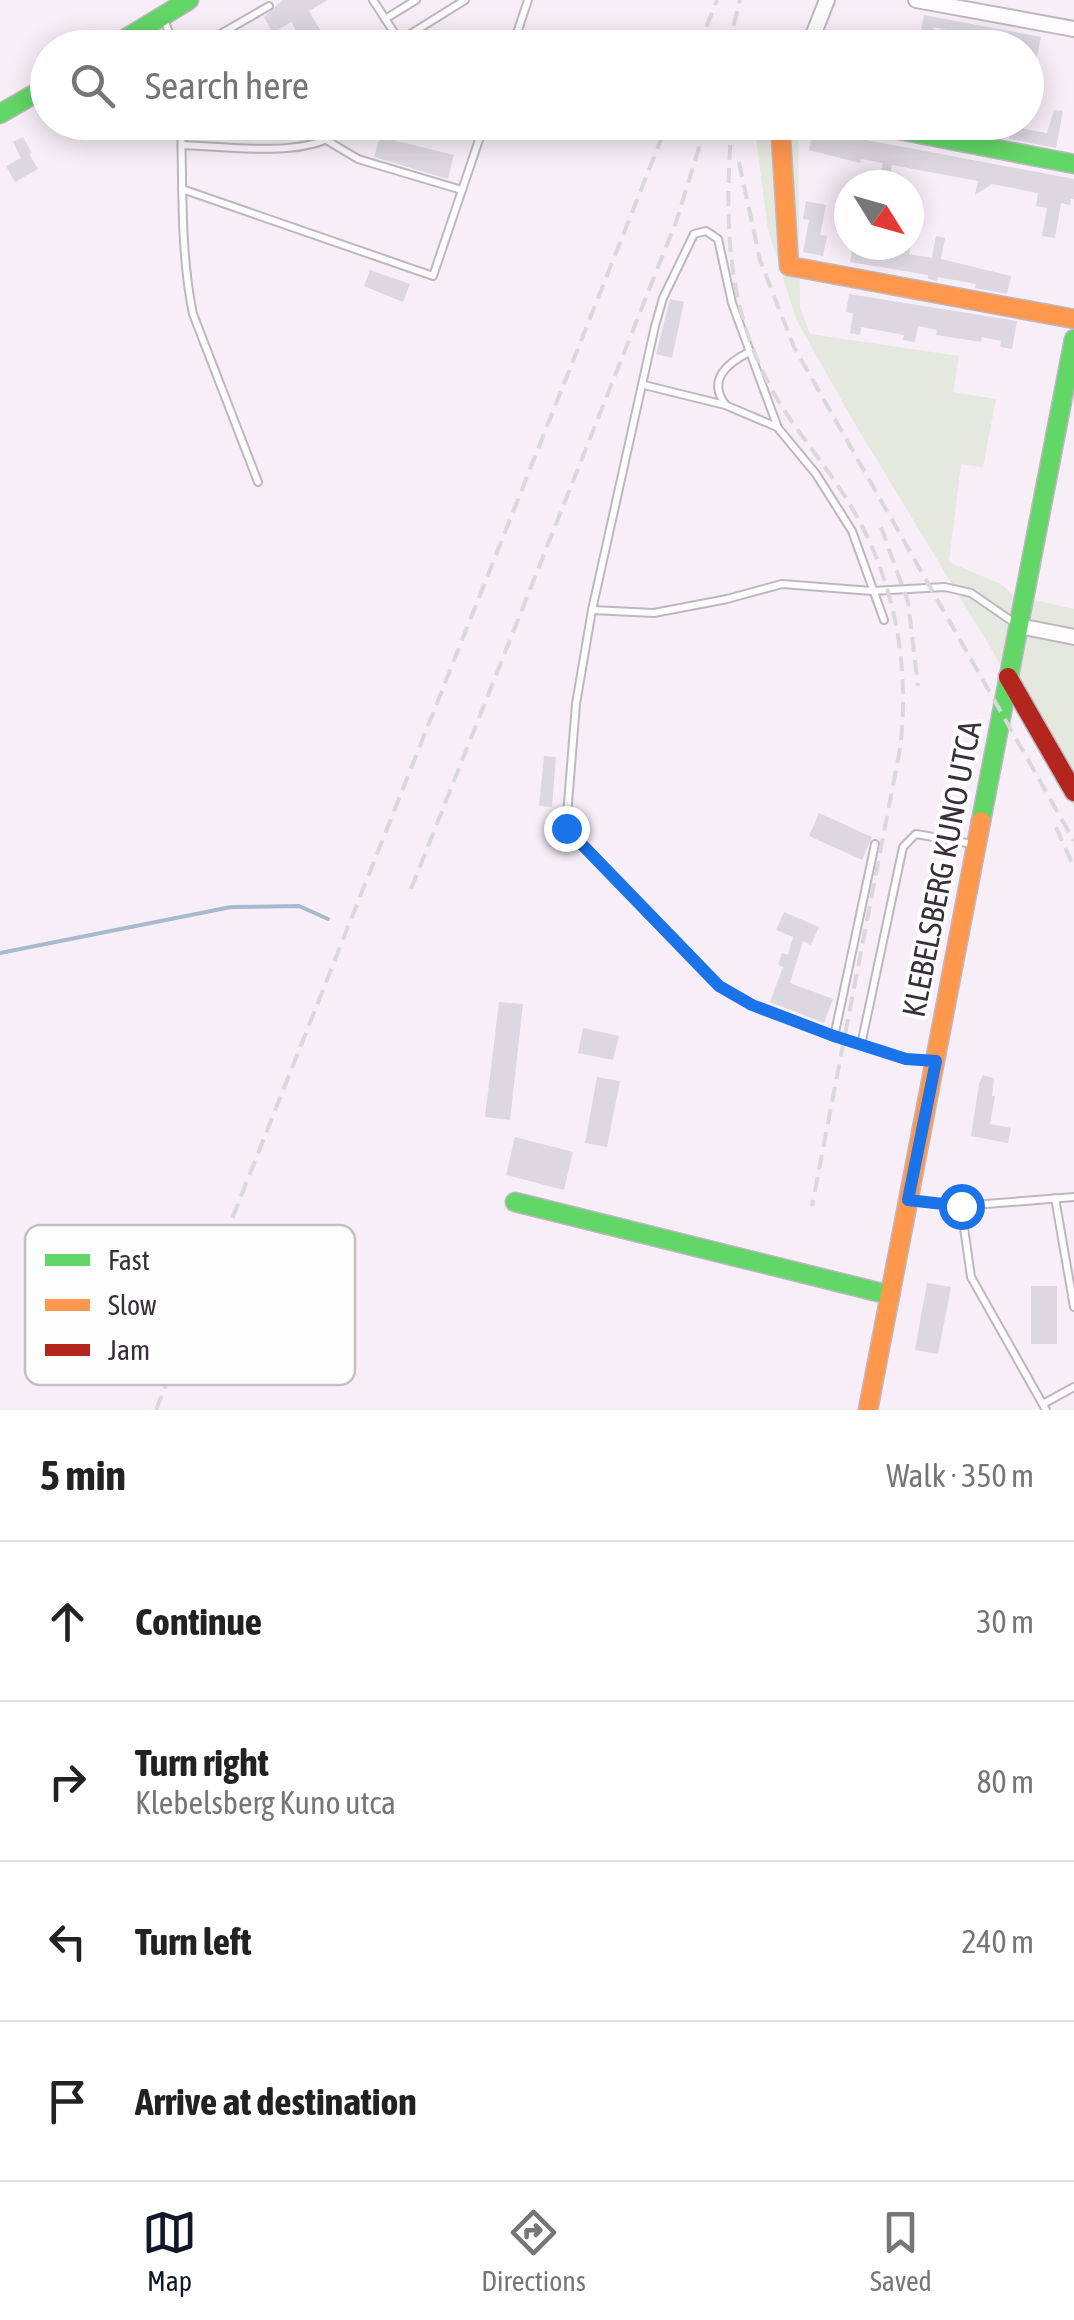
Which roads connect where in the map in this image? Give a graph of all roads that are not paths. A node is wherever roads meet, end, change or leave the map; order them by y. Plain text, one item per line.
1 (188, 0) edge
2 (373, 0) edge
3 (416, 0) edge
4 (465, 0) edge
5 (528, 0) edge
6 (827, 0) edge
7 (916, 0) edge
8 (453, 3) edge
9 (269, 6) dead end
10 (163, 16) junction
11 (386, 19) junction
12 (1074, 28) edge
13 (140, 30) edge
14 (168, 30) edge
15 (227, 30) edge
16 (393, 30) edge
17 (414, 30) edge
18 (518, 30) edge
19 (815, 30) edge
20 (30, 96) edge
21 (0, 114) edge
22 (182, 140) edge
23 (328, 140) joint
24 (479, 140) edge
25 (781, 140) edge
26 (951, 140) edge
27 (182, 144) junction
28 (1074, 164) edge
29 (182, 189) junction
30 (462, 190) junction
31 (1074, 319) edge
32 (1074, 339) edge
33 (749, 352) junction
34 (644, 384) junction
35 (1070, 387) edge
36 (725, 405) junction
37 (778, 428) junction
38 (258, 482) dead end
39 (872, 591) junction
40 (592, 610) junction
41 (884, 620) dead end
42 (1019, 626) junction
43 (1074, 636) edge
44 (1008, 677) junction
45 (1074, 792) edge
46 (876, 844) dead end
47 (977, 845) junction
48 (834, 1036) junction
49 (861, 1045) junction
50 (936, 1061) junction
51 (1074, 1197) edge
52 (1055, 1198) junction
53 (908, 1200) junction
54 (515, 1202) dead end
55 (961, 1206) junction
56 (890, 1295) junction
57 (1074, 1307) edge
58 (1074, 1386) edge
59 (1044, 1407) edge
60 (868, 1410) edge

1 - 10 street
2 - 11 lane
3 - 11 lane
4 - 8 lane
5 - 18 lane
6 - 19 street
7 - 12 street
8 - 17 lane
9 - 15 lane
10 - 13 street
10 - 14 lane
11 - 16 lane
20 - 21 street
22 - 27 lane
23 - 27 lane
23 - 30 lane
24 - 30 lane
25 - 31 street
26 - 28 street
27 - 29 lane
29 - 30 lane
29 - 38 lane
32 - 35 street, KLEBELSBERG KUNO UTCA
33 - 34 lane
33 - 36 lane
33 - 37 lane
34 - 36 lane
34 - 40 lane
35 - 42 street, KLEBELSBERG KUNO UTCA
36 - 37 lane
37 - 39 lane
39 - 40 lane
39 - 41 lane
39 - 42 lane
40 - 48 lane
42 - 43 street
42 - 44 street, KLEBELSBERG KUNO UTCA
44 - 45 street
44 - 47 street, KLEBELSBERG KUNO UTCA
46 - 48 lane
47 - 49 lane
47 - 50 street, KLEBELSBERG KUNO UTCA
48 - 49 lane
49 - 50 lane
50 - 53 street, KLEBELSBERG KUNO UTCA
51 - 52 lane
52 - 55 lane
52 - 57 lane
53 - 55 lane
53 - 56 street, KLEBELSBERG KUNO UTCA
54 - 56 street
55 - 59 lane
56 - 60 street, KLEBELSBERG KUNO UTCA
58 - 59 lane

